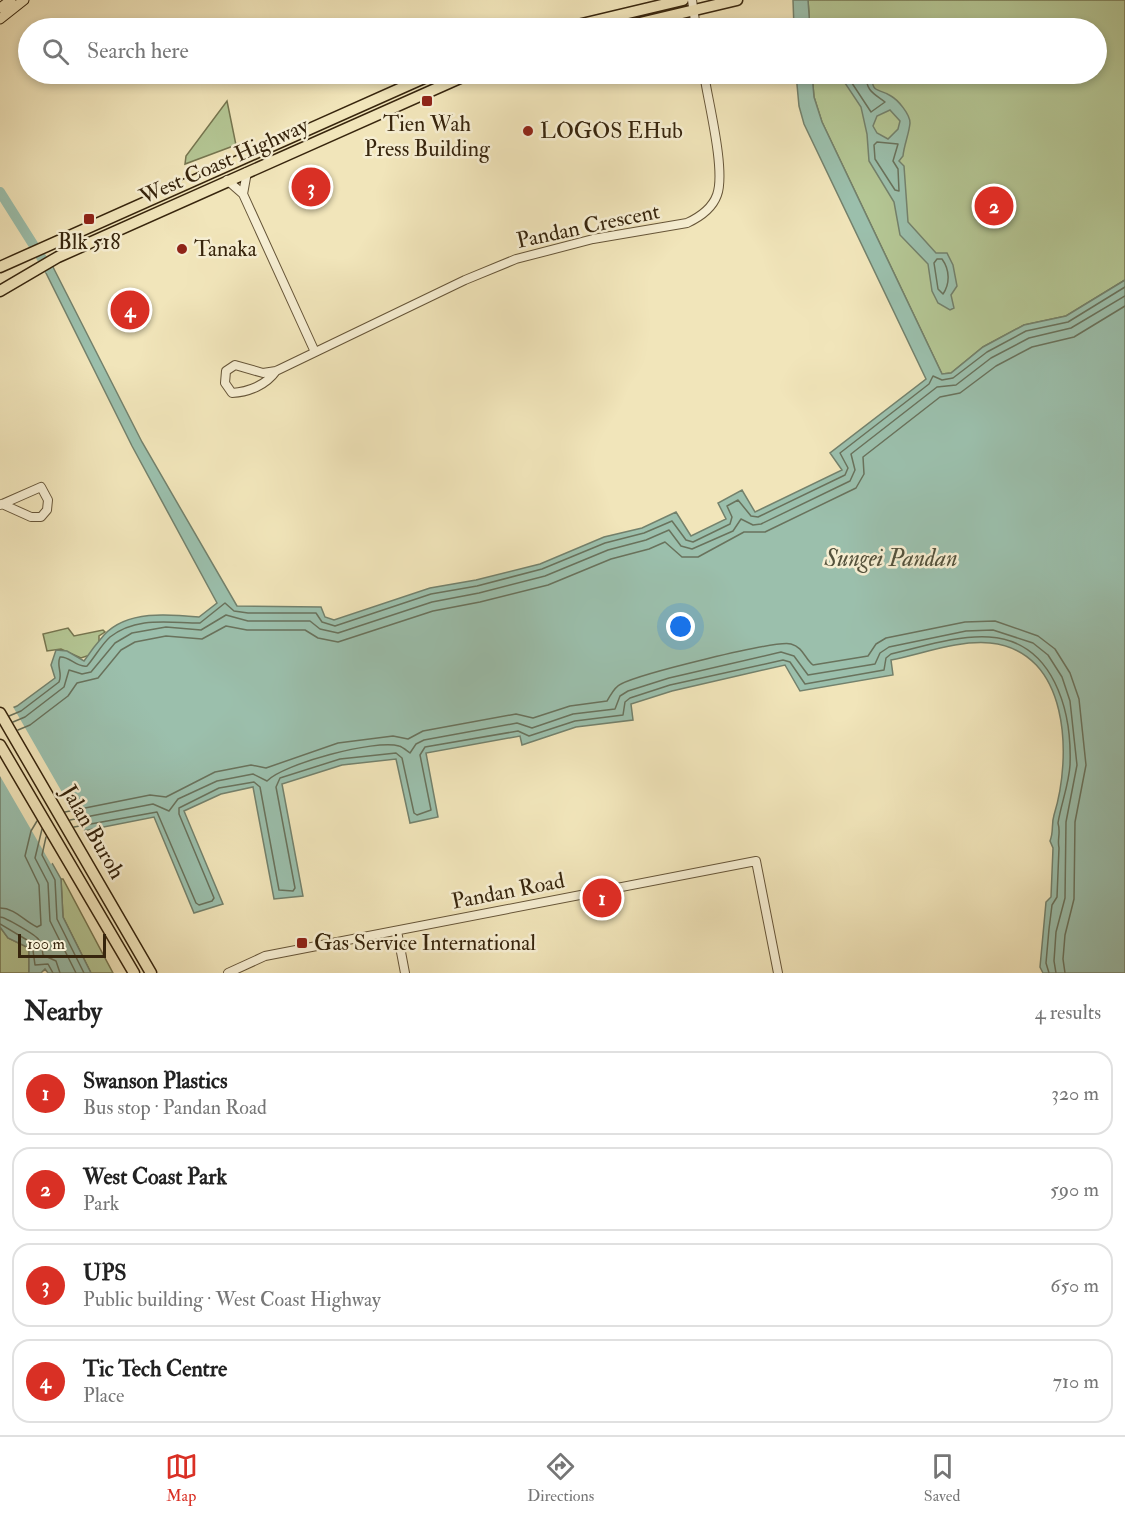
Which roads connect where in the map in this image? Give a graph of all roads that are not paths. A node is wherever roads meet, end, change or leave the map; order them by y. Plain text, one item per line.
1 (11, 0) edge
2 (22, 0) edge
3 (683, 0) edge
4 (737, 0) edge
5 (693, 5) edge
6 (0, 8) edge
7 (607, 18) edge
8 (651, 18) edge
9 (0, 19) edge
10 (411, 84) edge
11 (445, 84) edge
12 (705, 84) edge
13 (357, 108) junction
14 (363, 119) junction
15 (247, 171) junction
16 (227, 180) junction
17 (243, 194) junction
18 (24, 258) junction
19 (0, 267) edge
20 (0, 272) edge
21 (28, 274) junction
22 (0, 283) edge
23 (0, 291) edge
24 (315, 352) junction
25 (276, 371) junction
26 (1, 505) edge
27 (0, 713) edge
28 (0, 746) edge
29 (397, 931) junction
30 (134, 973) edge
31 (151, 973) edge
32 (228, 973) edge
33 (405, 973) edge
34 (778, 973) edge

1 - 6 main road
2 - 9 main road
3 - 7 highway
4 - 5 highway
5 - 8 highway
10 - 13 highway, West Coast Highway
11 - 14 highway, West Coast Highway
12 - 24 street, Pandan Crescent
13 - 14 highway
13 - 18 highway, West Coast Highway
14 - 15 highway, West Coast Highway
15 - 16 highway, West Coast Highway
15 - 17 street
16 - 17 street
16 - 21 highway, West Coast Highway
17 - 24 street
18 - 19 highway, West Coast Highway
18 - 20 highway
21 - 22 highway
21 - 23 highway, West Coast Highway
24 - 25 street, Pandan Crescent
25 - 25 street, Pandan Crescent
26 - 26 street
27 - 31 highway, Jalan Buroh
28 - 30 highway, Jalan Buroh
29 - 32 street, Pandan Road
29 - 33 street
29 - 34 street, Pandan Road

